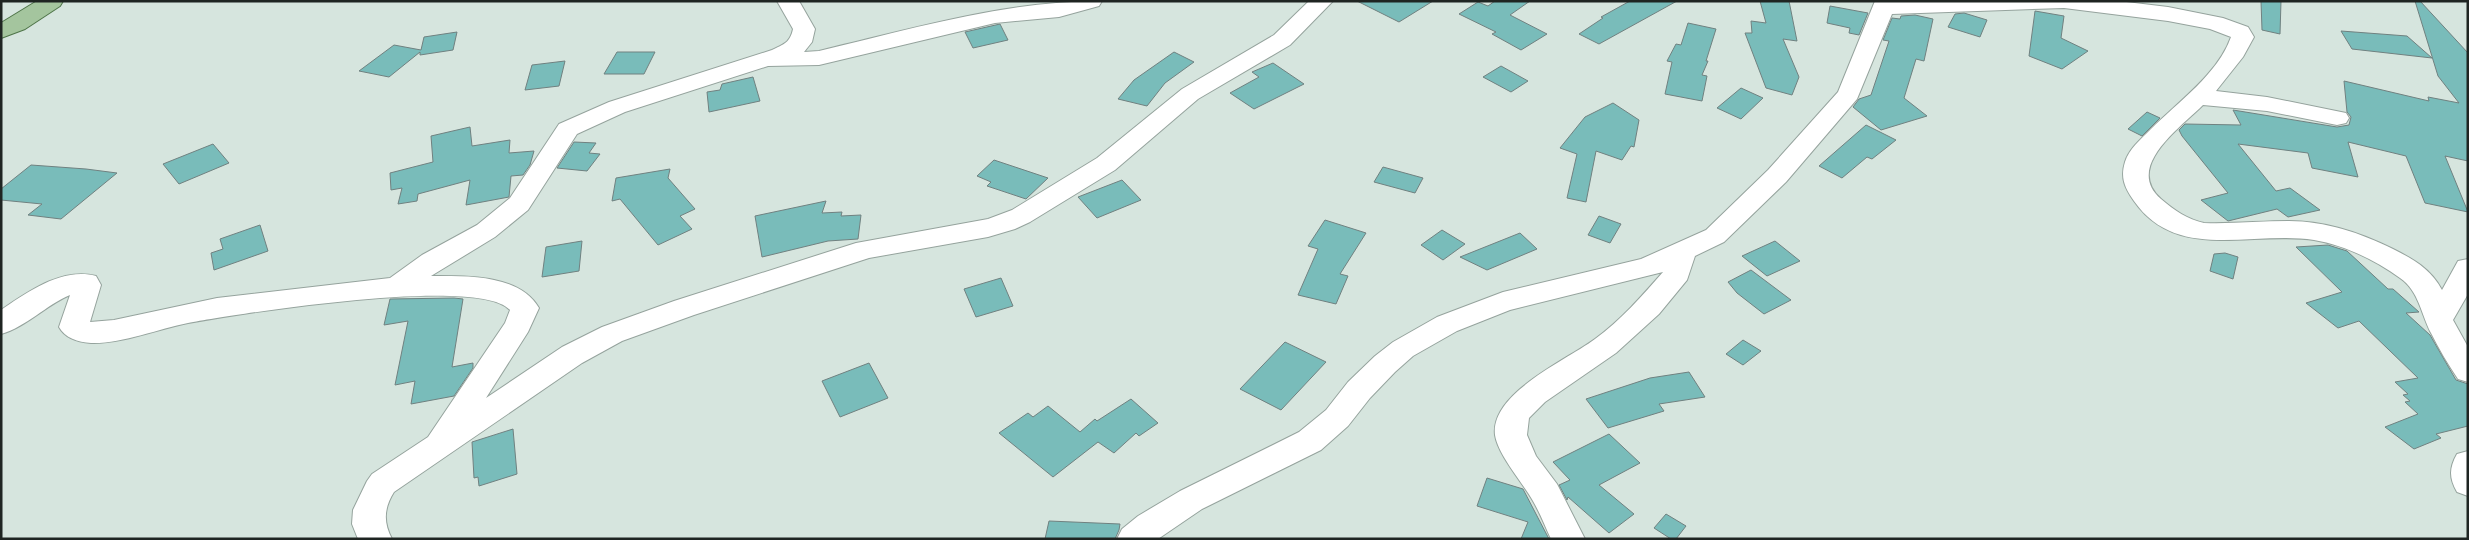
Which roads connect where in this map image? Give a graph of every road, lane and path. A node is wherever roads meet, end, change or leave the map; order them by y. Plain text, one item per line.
1 (52, 1) edge
2 (788, 1) edge
3 (1092, 1) edge
4 (1322, 1) edge
5 (1884, 5) edge
6 (1, 30) edge
7 (760, 61) junction
8 (2195, 98) junction
9 (2337, 118) dead end
10 (1683, 252) junction
11 (2468, 268) edge
12 (397, 288) junction
13 (2439, 320) junction
14 (1, 324) edge
15 (2468, 371) edge
16 (435, 448) junction
17 (2468, 463) edge
18 (2468, 483) edge
19 (374, 539) edge
20 (1134, 539) edge
21 (1568, 539) edge

1 - 6 main road
2 - 7 street
3 - 7 street
4 - 16 street
5 - 8 street
5 - 10 street
7 - 12 street
8 - 9 street
8 - 13 street
10 - 20 street
10 - 21 street
11 - 13 street
12 - 14 street
12 - 16 street
13 - 15 street
16 - 19 street
17 - 18 street

